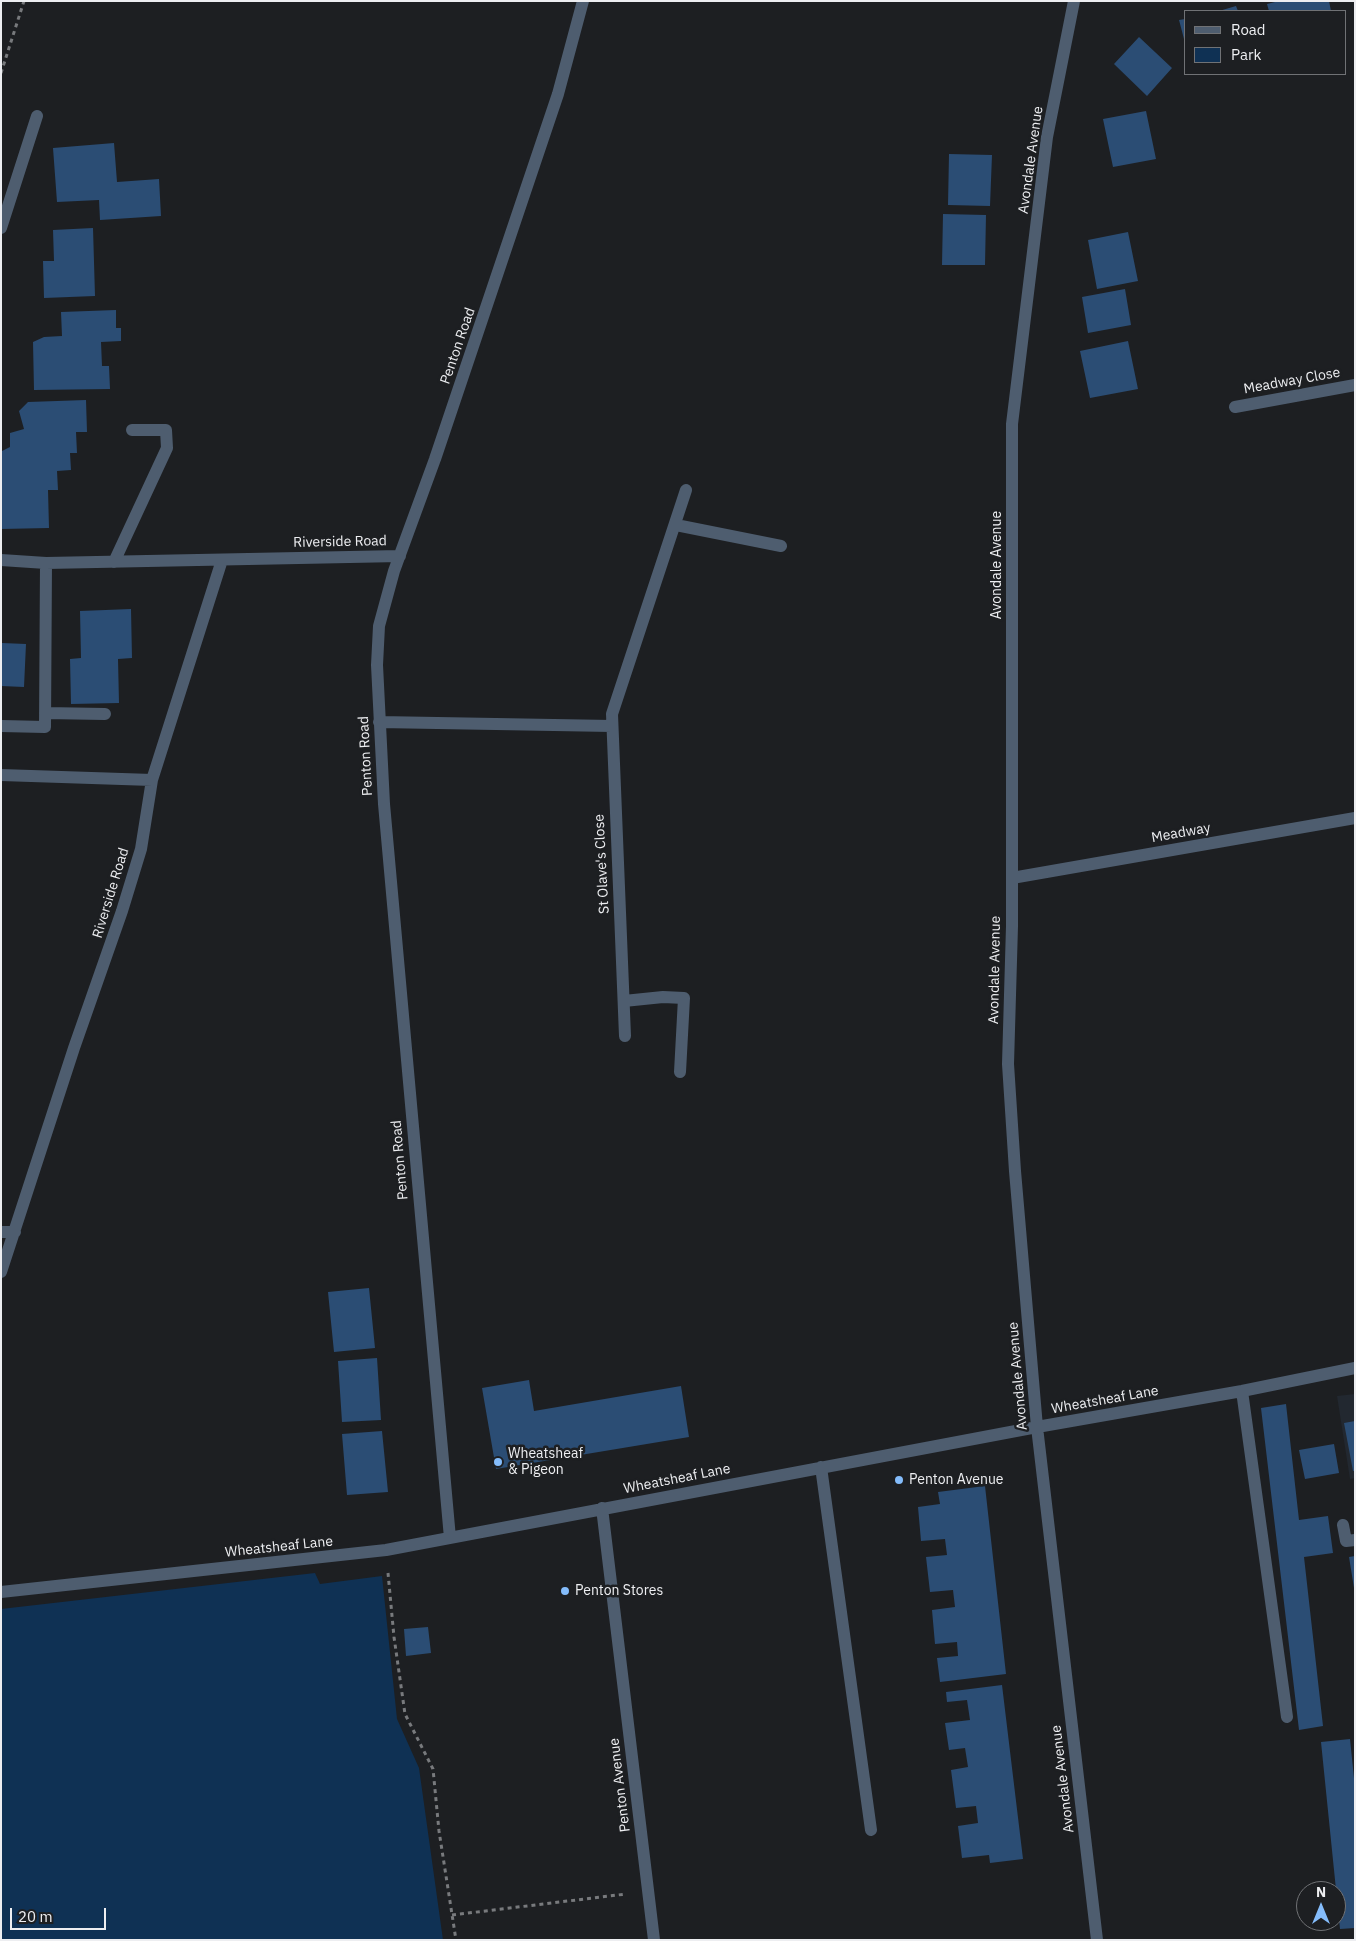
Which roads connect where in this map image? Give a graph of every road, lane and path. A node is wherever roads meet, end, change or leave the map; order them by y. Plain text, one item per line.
1 (24, 1) edge
2 (583, 1) edge
3 (1074, 1) edge
4 (1, 73) edge
5 (37, 116) dead end
6 (1, 228) edge
7 (1355, 385) edge
8 (1235, 407) dead end
9 (132, 430) dead end
10 (686, 490) dead end
11 (676, 525) junction
12 (781, 546) dead end
13 (400, 556) junction
14 (1, 560) edge
15 (222, 560) junction
16 (114, 562) junction
17 (46, 563) junction
18 (45, 713) junction
19 (105, 714) dead end
20 (379, 722) junction
21 (1, 726) edge
22 (612, 726) junction
23 (1, 775) edge
24 (152, 780) junction
25 (1355, 818) edge
26 (1012, 878) junction
27 (624, 1001) junction
28 (625, 1036) dead end
29 (680, 1072) dead end
30 (1, 1232) edge
31 (14, 1232) junction
32 (1, 1272) edge
33 (1355, 1368) edge
34 (1242, 1391) junction
35 (1037, 1427) junction
36 (820, 1468) junction
37 (602, 1508) junction
38 (1343, 1525) dead end
39 (450, 1538) junction
40 (1355, 1540) edge
41 (386, 1550) junction
42 (1, 1592) edge
43 (1287, 1718) dead end
44 (871, 1830) dead end
45 (648, 1891) junction
46 (452, 1915) junction
47 (456, 1940) edge
48 (654, 1940) edge
49 (1097, 1940) edge

1 - 4 path
2 - 13 street, Penton Road
3 - 26 street, Avondale Avenue
5 - 6 street
7 - 8 street, Meadway Close
9 - 16 street
10 - 11 street, St Olave's Close
11 - 12 street
11 - 22 street, St Olave's Close
13 - 15 street, Riverside Road
13 - 20 street, Penton Road
14 - 17 street, Riverside Road
15 - 16 street, Riverside Road
15 - 24 street, Riverside Road
16 - 17 street, Riverside Road
17 - 18 street
18 - 19 street
18 - 21 street
20 - 22 street
20 - 39 street, Penton Road
22 - 27 street, St Olave's Close
23 - 24 street
24 - 31 street, Riverside Road
25 - 26 street, Meadway
26 - 35 street, Avondale Avenue
27 - 28 street, St Olave's Close
27 - 29 street
30 - 31 street
31 - 32 street, Riverside Road
33 - 34 street, Wheatsheaf Lane
34 - 35 street, Wheatsheaf Lane
34 - 43 street
35 - 36 street, Wheatsheaf Lane
35 - 49 street, Avondale Avenue
36 - 37 street, Wheatsheaf Lane
36 - 44 street
37 - 39 street, Wheatsheaf Lane
37 - 45 street, Penton Avenue
38 - 40 street
39 - 41 street, Wheatsheaf Lane
41 - 42 street, Wheatsheaf Lane
41 - 46 path
45 - 46 path
45 - 48 street, Penton Avenue
46 - 47 path

